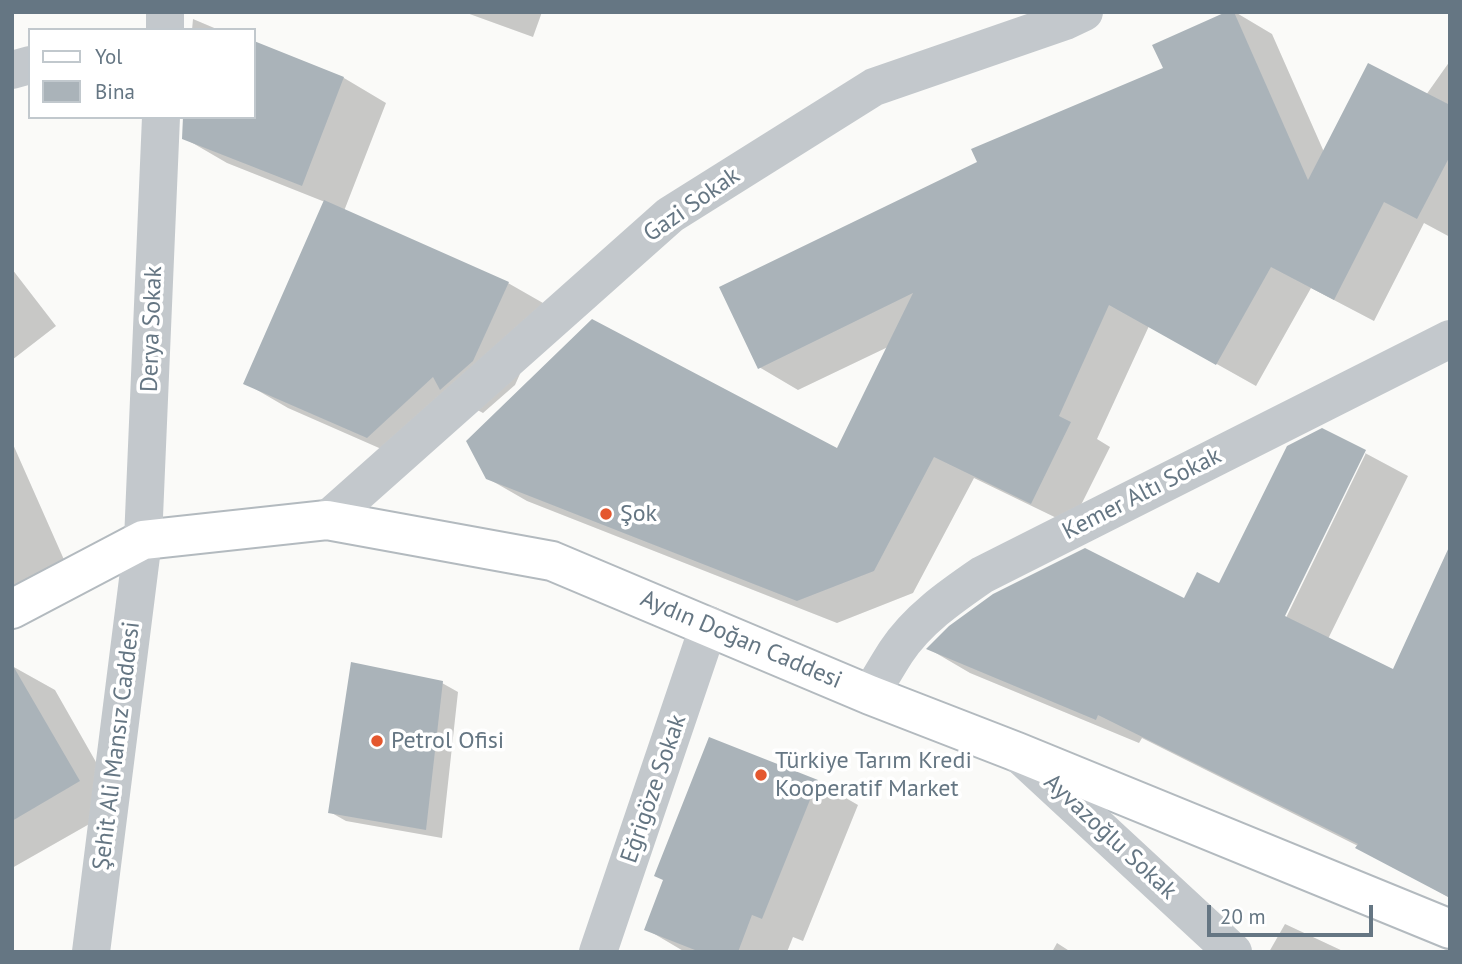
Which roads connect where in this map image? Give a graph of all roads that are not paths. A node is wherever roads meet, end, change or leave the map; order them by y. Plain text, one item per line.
1 (1064, 15) edge
2 (161, 119) edge
3 (1450, 339) edge
4 (327, 520) junction
5 (143, 540) junction
6 (12, 609) edge
7 (709, 625) junction
8 (870, 695) junction
9 (1017, 752) junction
10 (1450, 929) edge
11 (91, 952) edge
12 (598, 952) edge
13 (1233, 952) edge

1 - 4 street, Gazi Sokak
2 - 5 street, Derya Sokak
3 - 8 street, Kemer Altı Sokak
4 - 5 main road, Aydın Doğan Caddesi
4 - 7 main road, Aydın Doğan Caddesi
5 - 6 main road, Aydın Doğan Caddesi
5 - 11 street, Şehit Ali Mansız Caddesi
7 - 8 main road, Aydın Doğan Caddesi
7 - 12 street, Eğrigöze Sokak
8 - 9 main road, Aydın Doğan Caddesi
9 - 10 main road, Aydın Doğan Caddesi
9 - 13 street, Ayvazoğlu Sokak

